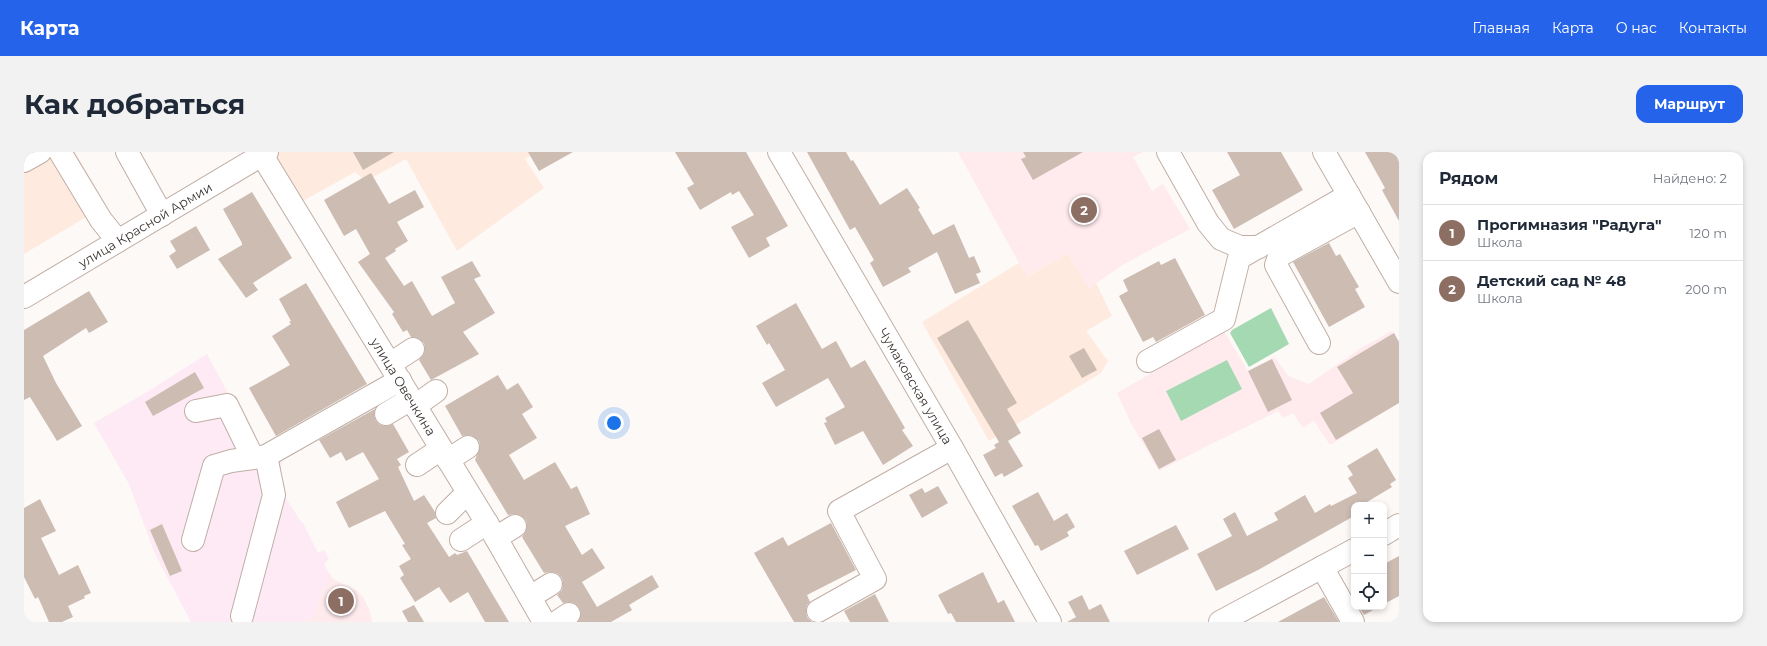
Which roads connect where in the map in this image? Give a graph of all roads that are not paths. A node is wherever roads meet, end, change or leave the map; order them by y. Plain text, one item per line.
1 (40, 152) edge
2 (60, 152) edge
3 (127, 152) edge
4 (1168, 152) edge
5 (1324, 152) edge
6 (263, 153) edge
7 (786, 154) edge
8 (24, 161) edge
9 (1354, 203) junction
10 (162, 215) junction
11 (118, 241) junction
12 (1259, 247) junction
13 (1391, 249) edge
14 (1399, 282) edge
15 (24, 297) edge
16 (1319, 343) dead end
17 (413, 349) dead end
18 (1148, 361) dead end
19 (395, 372) junction
20 (436, 390) dead end
21 (413, 403) junction
22 (196, 410) dead end
23 (386, 414) dead end
24 (468, 447) dead end
25 (952, 448) junction
26 (445, 455) junction
27 (260, 457) junction
28 (417, 465) dead end
29 (467, 493) junction
30 (447, 514) dead end
31 (1399, 525) edge
32 (515, 526) dead end
33 (491, 531) junction
34 (1387, 532) edge
35 (193, 540) dead end
36 (461, 540) dead end
37 (1351, 552) edge
38 (1322, 567) junction
39 (551, 584) dead end
40 (530, 597) junction
41 (818, 610) dead end
42 (242, 616) dead end
43 (1246, 616) edge
44 (544, 622) edge
45 (1050, 622) edge
46 (1220, 622) edge
47 (1353, 622) edge

1 - 8 street
2 - 11 street
3 - 10 street
4 - 12 street
5 - 9 street
6 - 10 street, улица Красной Армии
6 - 19 street, улица Овечкина
7 - 25 street, Чумаковская улица
9 - 12 street
9 - 13 street
9 - 16 street
10 - 11 street, улица Красной Армии
11 - 15 street, улица Красной Армии
12 - 18 street
13 - 14 street
17 - 19 street
19 - 21 street, улица Овечкина
19 - 27 street
20 - 21 street
21 - 23 street
21 - 26 street, улица Овечкина
22 - 27 street
24 - 26 street
25 - 41 street
25 - 45 street, Чумаковская улица
26 - 28 street
26 - 29 street, улица Овечкина
27 - 35 street
27 - 42 street
29 - 30 street
29 - 33 street, улица Овечкина
31 - 34 street
32 - 33 street
33 - 36 street
33 - 40 street, улица Овечкина
37 - 38 street
38 - 43 street
38 - 47 street
39 - 40 street
40 - 44 street, улица Овечкина
43 - 46 street

